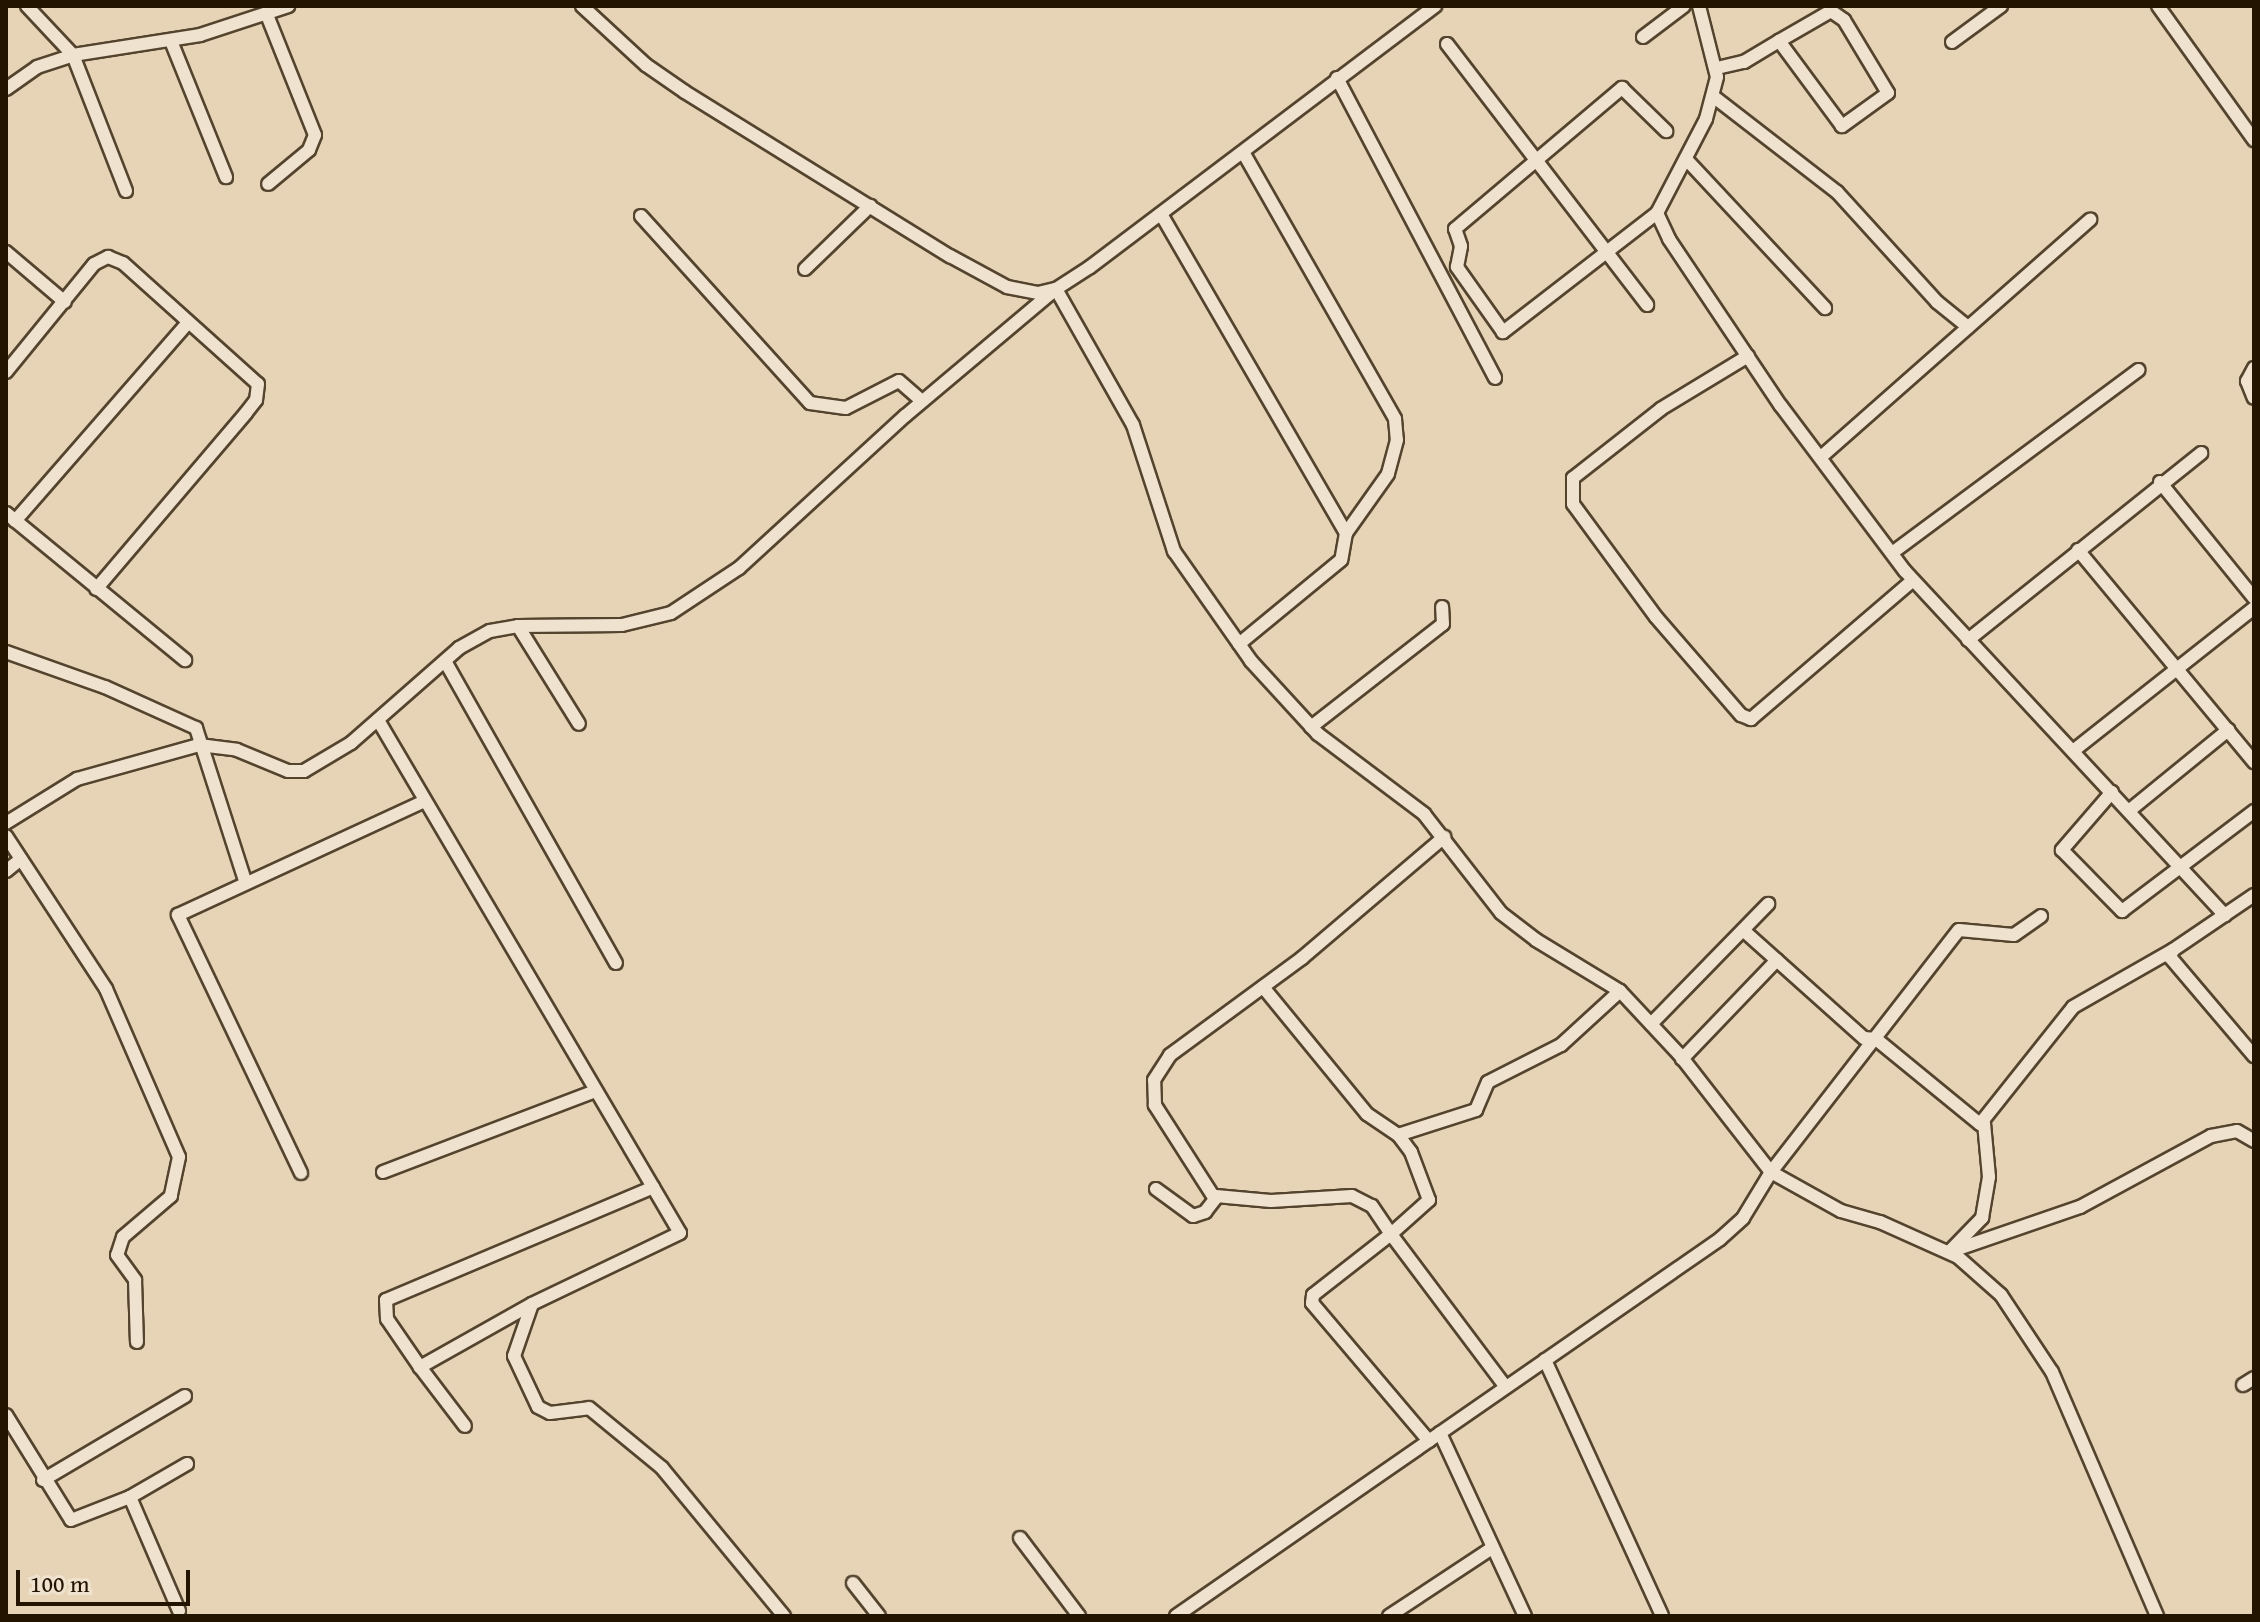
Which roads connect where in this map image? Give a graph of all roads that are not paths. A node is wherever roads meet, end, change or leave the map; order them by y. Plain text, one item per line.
1 (27, 6) edge
2 (288, 6) edge
3 (582, 6) edge
4 (1435, 6) edge
5 (1684, 6) edge
6 (1699, 6) edge
7 (2001, 6) edge
8 (2158, 6) edge
9 (267, 15) junction
10 (1643, 37) dead end
11 (171, 41) junction
12 (1779, 41) junction
13 (1952, 42) dead end
14 (1447, 44) dead end
15 (73, 55) junction
16 (1717, 68) junction
17 (1337, 78) junction
18 (6, 89) edge
19 (1714, 97) junction
20 (1666, 131) dead end
21 (2254, 140) edge
22 (1243, 152) junction
23 (1686, 159) junction
24 (1534, 161) junction
25 (226, 177) dead end
26 (268, 184) dead end
27 (126, 191) dead end
28 (870, 206) junction
29 (1657, 213) junction
30 (1161, 214) junction
31 (641, 216) dead end
32 (2090, 220) dead end
33 (6, 252) edge
34 (1605, 252) junction
35 (805, 269) dead end
36 (1056, 289) junction
37 (65, 302) junction
38 (1647, 305) dead end
39 (1825, 308) dead end
40 (188, 323) junction
41 (1968, 327) junction
42 (1748, 356) junction
43 (2254, 368) edge
44 (2138, 370) dead end
45 (6, 372) edge
46 (1495, 378) dead end
47 (2254, 398) edge
48 (922, 401) junction
49 (2201, 453) dead end
50 (1821, 457) junction
51 (2160, 482) junction
52 (11, 517) edge
53 (1346, 533) junction
54 (2078, 550) junction
55 (1892, 553) junction
56 (1913, 580) junction
57 (96, 589) junction
58 (2254, 598) edge
59 (1442, 607) dead end
60 (2254, 608) edge
61 (518, 626) junction
62 (1968, 640) junction
63 (1239, 644) junction
64 (6, 652) edge
65 (185, 660) dead end
66 (445, 661) junction
67 (2177, 668) junction
68 (378, 720) junction
69 (579, 724) dead end
70 (1311, 727) junction
71 (2228, 730) junction
72 (199, 745) junction
73 (2073, 751) junction
74 (2254, 762) edge
75 (2112, 792) junction
76 (425, 801) junction
77 (2130, 810) junction
78 (2254, 811) edge
79 (6, 823) edge
80 (6, 836) edge
81 (1444, 837) junction
82 (21, 859) junction
83 (2183, 868) junction
84 (6, 871) edge
85 (245, 881) junction
86 (2254, 895) edge
87 (1768, 904) dead end
88 (2225, 915) junction
89 (2041, 916) dead end
90 (1743, 930) junction
91 (2173, 950) junction
92 (1777, 960) junction
93 (616, 963) dead end
94 (1263, 987) junction
95 (1620, 991) junction
96 (1651, 1024) junction
97 (1876, 1039) junction
98 (2254, 1056) edge
99 (1682, 1059) junction
100 (595, 1091) junction
101 (1984, 1123) junction
102 (1398, 1135) junction
103 (2254, 1141) edge
104 (383, 1172) dead end
105 (1771, 1172) junction
106 (301, 1173) dead end
107 (653, 1187) junction
108 (1156, 1189) dead end
109 (1216, 1196) junction
110 (1391, 1234) junction
111 (1949, 1252) junction
112 (532, 1304) junction
113 (137, 1342) dead end
114 (1545, 1360) junction
115 (420, 1367) junction
116 (1505, 1386) junction
117 (185, 1396) dead end
118 (6, 1415) edge
119 (465, 1426) dead end
120 (1435, 1437) junction
121 (187, 1464) dead end
122 (43, 1480) junction
123 (130, 1497) junction
124 (1020, 1538) dead end
125 (1492, 1548) junction
126 (853, 1583) dead end
127 (179, 1611) dead end
128 (784, 1616) edge
129 (879, 1616) edge
130 (1079, 1616) edge
131 (1176, 1616) edge
132 (1389, 1616) edge
133 (1525, 1616) edge
134 (1662, 1616) edge
135 (2157, 1616) edge

1 - 15 street
2 - 9 street
3 - 28 street
4 - 17 street
5 - 10 street
6 - 16 street
7 - 13 street
8 - 21 street
9 - 11 street
9 - 26 street
11 - 15 street
11 - 25 street
12 - 12 street
12 - 16 street
14 - 24 street
15 - 18 street
15 - 27 street
16 - 19 street
17 - 22 street
17 - 46 street
19 - 23 street
19 - 41 street
20 - 24 street
22 - 30 street
22 - 53 street
23 - 29 street
23 - 39 street
24 - 34 street
24 - 34 street
28 - 35 street
28 - 36 street
29 - 34 street
29 - 42 street
30 - 36 street
30 - 53 street
31 - 48 street
32 - 41 street
33 - 37 street
34 - 38 street
36 - 48 street
36 - 63 street
37 - 40 street
37 - 45 street
40 - 52 street
40 - 57 street
41 - 50 street
42 - 50 street
42 - 56 street
43 - 47 street
44 - 55 street
48 - 61 street
49 - 51 street
50 - 55 street
51 - 54 street
51 - 58 street
52 - 57 street
53 - 63 street
54 - 62 street
54 - 67 street
55 - 56 street
56 - 62 street
57 - 65 street
59 - 70 street
60 - 67 street
61 - 66 street
61 - 69 street
62 - 73 street
63 - 70 street
64 - 72 street
66 - 68 street
66 - 93 street
67 - 71 street
67 - 73 street
68 - 72 street
68 - 76 street
70 - 81 street
71 - 74 street
71 - 77 street
72 - 79 street
72 - 85 street
73 - 75 street
75 - 77 street
75 - 83 street
76 - 85 street
76 - 100 street
77 - 83 street
78 - 83 street
80 - 82 street
81 - 94 street
81 - 95 street
82 - 84 street
82 - 113 street
83 - 88 street
85 - 106 street
86 - 88 street
87 - 90 street
88 - 91 street
89 - 97 street
90 - 92 street
90 - 96 street
91 - 98 street
91 - 101 street
92 - 97 street
92 - 99 street
94 - 102 street
94 - 109 street
95 - 96 street
95 - 102 street
96 - 99 street
97 - 101 street
97 - 105 street
99 - 105 street
100 - 104 street
100 - 107 street
101 - 111 street
102 - 110 street
103 - 111 street
105 - 111 street
105 - 114 street
107 - 112 street
107 - 115 street
108 - 109 street
109 - 110 street
110 - 116 street
110 - 120 street
111 - 135 street
112 - 115 street
112 - 128 street
114 - 116 street
114 - 134 street
115 - 119 street
116 - 120 street
117 - 122 street
118 - 122 street
120 - 125 street
120 - 131 street
121 - 123 street
122 - 123 street
123 - 127 street
124 - 130 street
125 - 132 street
125 - 133 street
126 - 129 street

